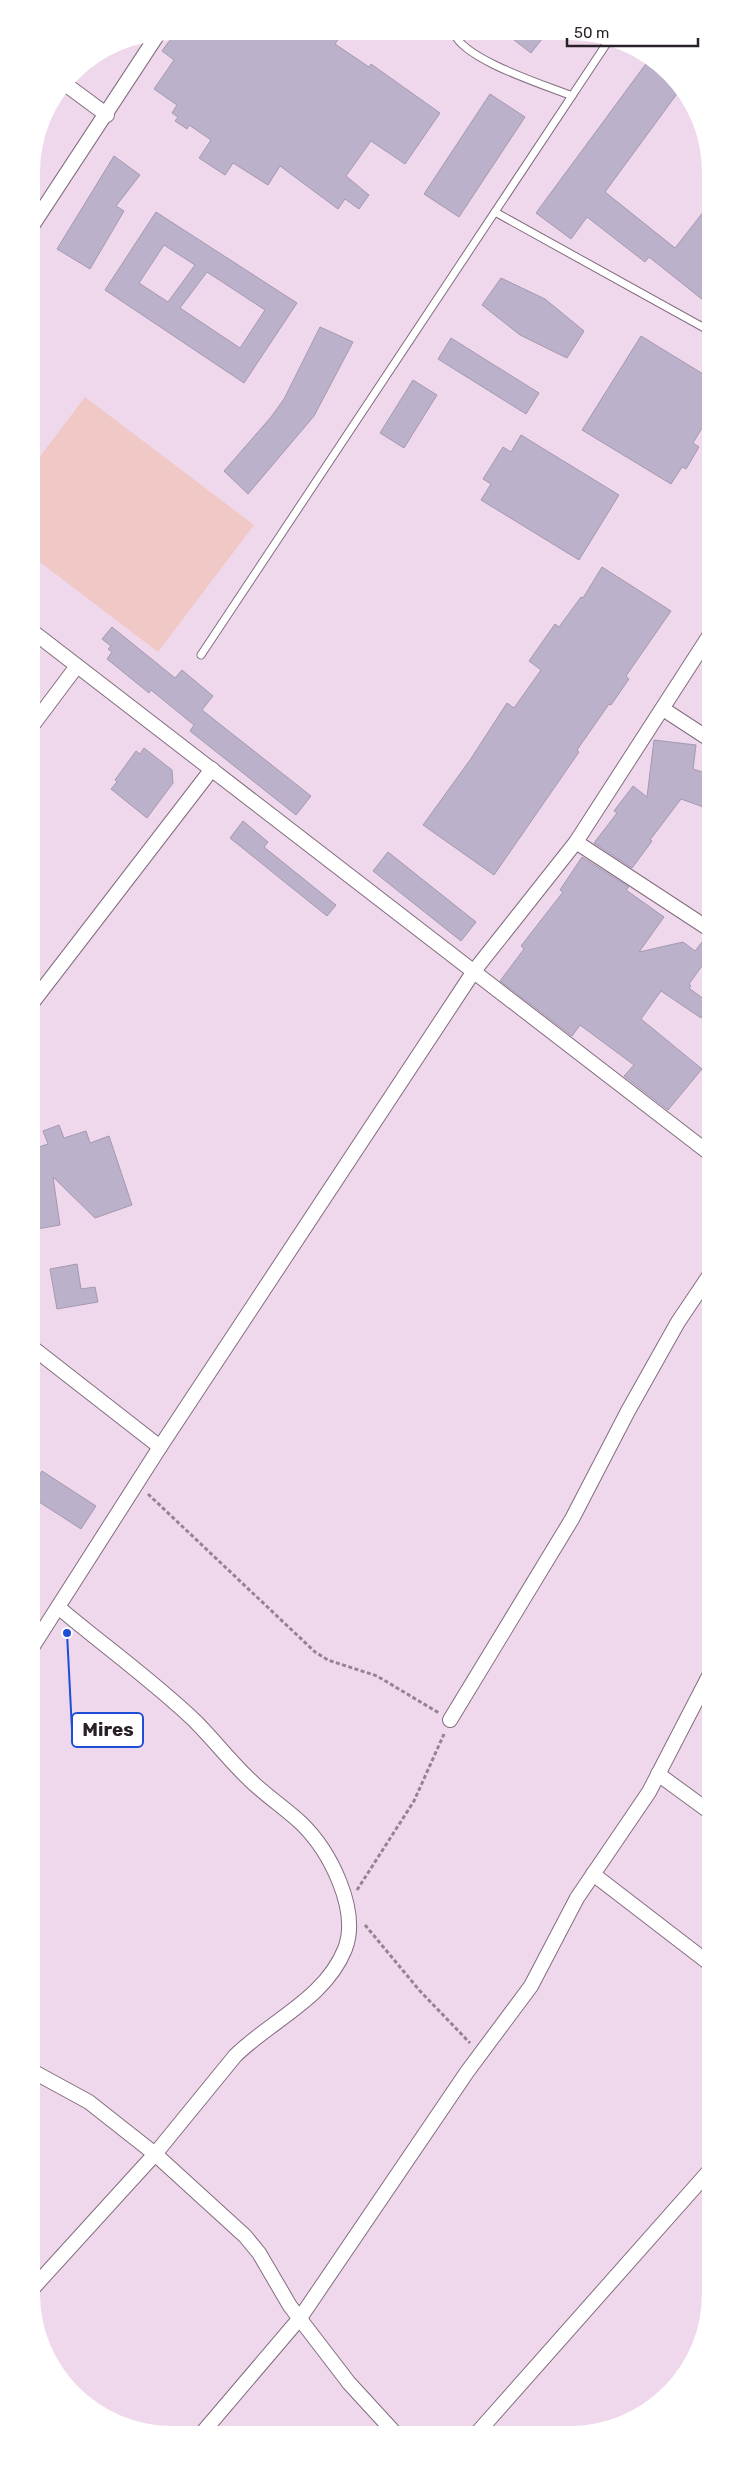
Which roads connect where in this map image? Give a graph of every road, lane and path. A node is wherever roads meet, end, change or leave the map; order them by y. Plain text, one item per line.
1 (457, 40) edge
2 (153, 41) edge
3 (605, 45) edge
4 (72, 86) edge
5 (572, 96) junction
6 (107, 115) junction
7 (495, 212) junction
8 (40, 214) edge
9 (702, 327) edge
10 (40, 637) edge
11 (702, 647) edge
12 (201, 655) dead end
13 (78, 666) junction
14 (663, 709) junction
15 (40, 716) edge
16 (702, 734) edge
17 (212, 770) junction
18 (576, 842) junction
19 (702, 924) edge
20 (474, 971) junction
21 (40, 993) edge
22 (702, 1148) edge
23 (702, 1286) edge
24 (40, 1353) edge
25 (160, 1447) junction
26 (137, 1483) junction
27 (58, 1607) junction
28 (40, 1635) edge
29 (702, 1689) edge
30 (450, 1720) junction
31 (658, 1774) junction
32 (702, 1806) edge
33 (594, 1874) junction
34 (348, 1904) junction
35 (702, 1958) edge
36 (484, 2051) junction
37 (40, 2075) edge
38 (155, 2154) junction
39 (702, 2179) edge
40 (40, 2280) edge
41 (300, 2318) junction
42 (208, 2426) edge
43 (388, 2426) edge
44 (483, 2426) edge

1 - 5 lane
2 - 6 street
3 - 5 lane
4 - 6 street
5 - 7 lane
6 - 8 street
7 - 9 lane
7 - 12 lane
10 - 13 street
11 - 14 street
13 - 15 street
13 - 17 street
14 - 16 street
14 - 18 street
17 - 20 street
17 - 21 street
18 - 19 street
18 - 20 street
20 - 22 street
20 - 25 street
23 - 30 street
24 - 25 street
25 - 26 street
26 - 27 street
26 - 30 path
27 - 28 street
27 - 34 street
29 - 31 street
30 - 34 path
31 - 32 street
31 - 33 street
33 - 35 street
33 - 36 street
34 - 36 path
34 - 38 street
36 - 41 street
37 - 38 street
38 - 40 street
38 - 41 street
39 - 44 street
41 - 42 street
41 - 43 street

